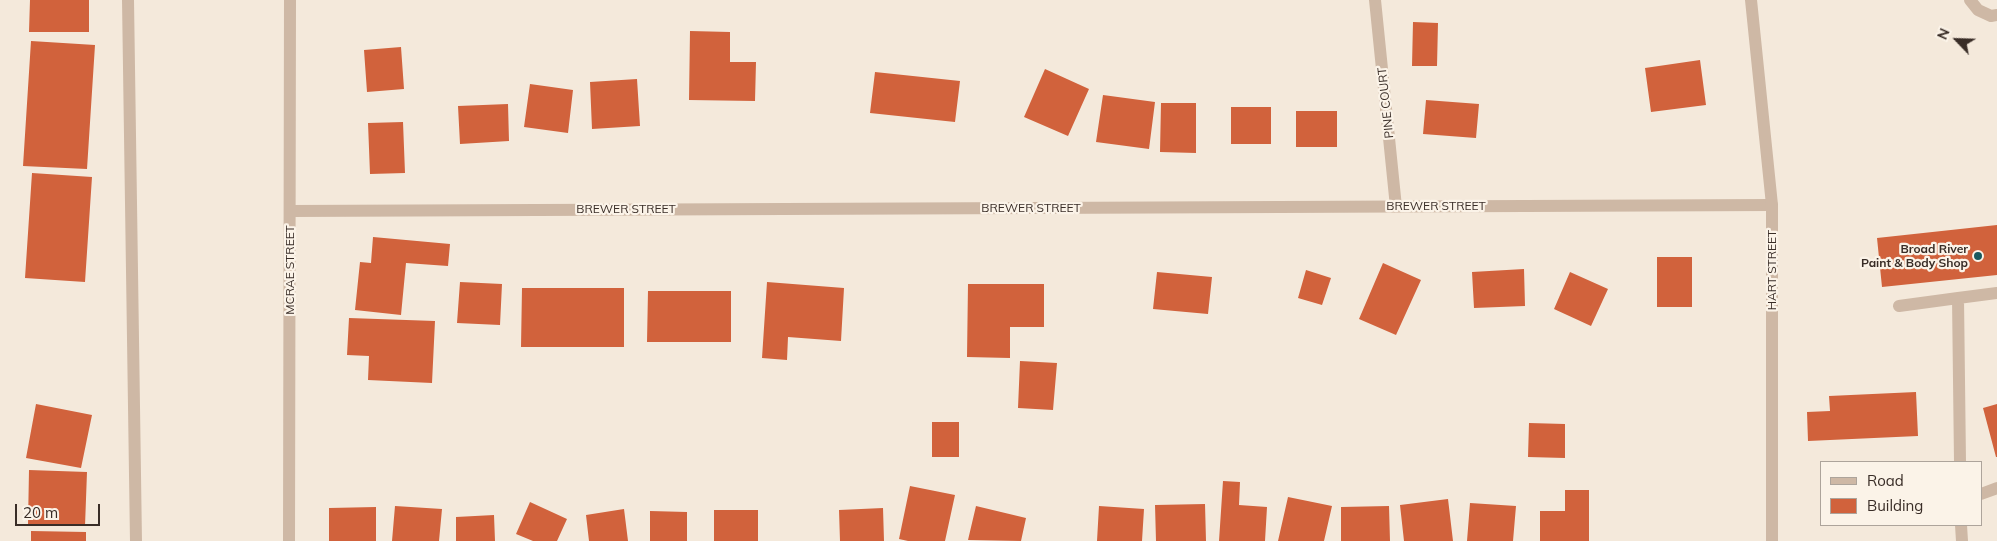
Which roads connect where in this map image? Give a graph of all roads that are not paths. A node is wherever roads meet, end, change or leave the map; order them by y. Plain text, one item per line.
1 (128, 0) edge
2 (290, 0) edge
3 (1376, 0) edge
4 (1751, 0) edge
5 (1970, 0) edge
6 (1997, 15) edge
7 (1772, 205) junction
8 (1396, 207) junction
9 (290, 211) junction
10 (1997, 293) edge
11 (1958, 298) junction
12 (1899, 306) dead end
13 (1960, 461) edge
14 (1997, 488) edge
15 (1982, 494) edge
16 (1961, 526) edge
17 (136, 541) edge
18 (290, 541) edge
19 (1772, 541) edge
20 (1962, 541) edge

1 - 17 street
2 - 9 street, MCRAE STREET
3 - 8 street, PINE COURT
4 - 7 street, HART STREET
5 - 6 street
7 - 8 street, BREWER STREET
7 - 19 street, HART STREET
8 - 9 street, BREWER STREET
9 - 18 street, MCRAE STREET
10 - 11 street
11 - 12 street
11 - 13 street
14 - 15 street
16 - 20 street

